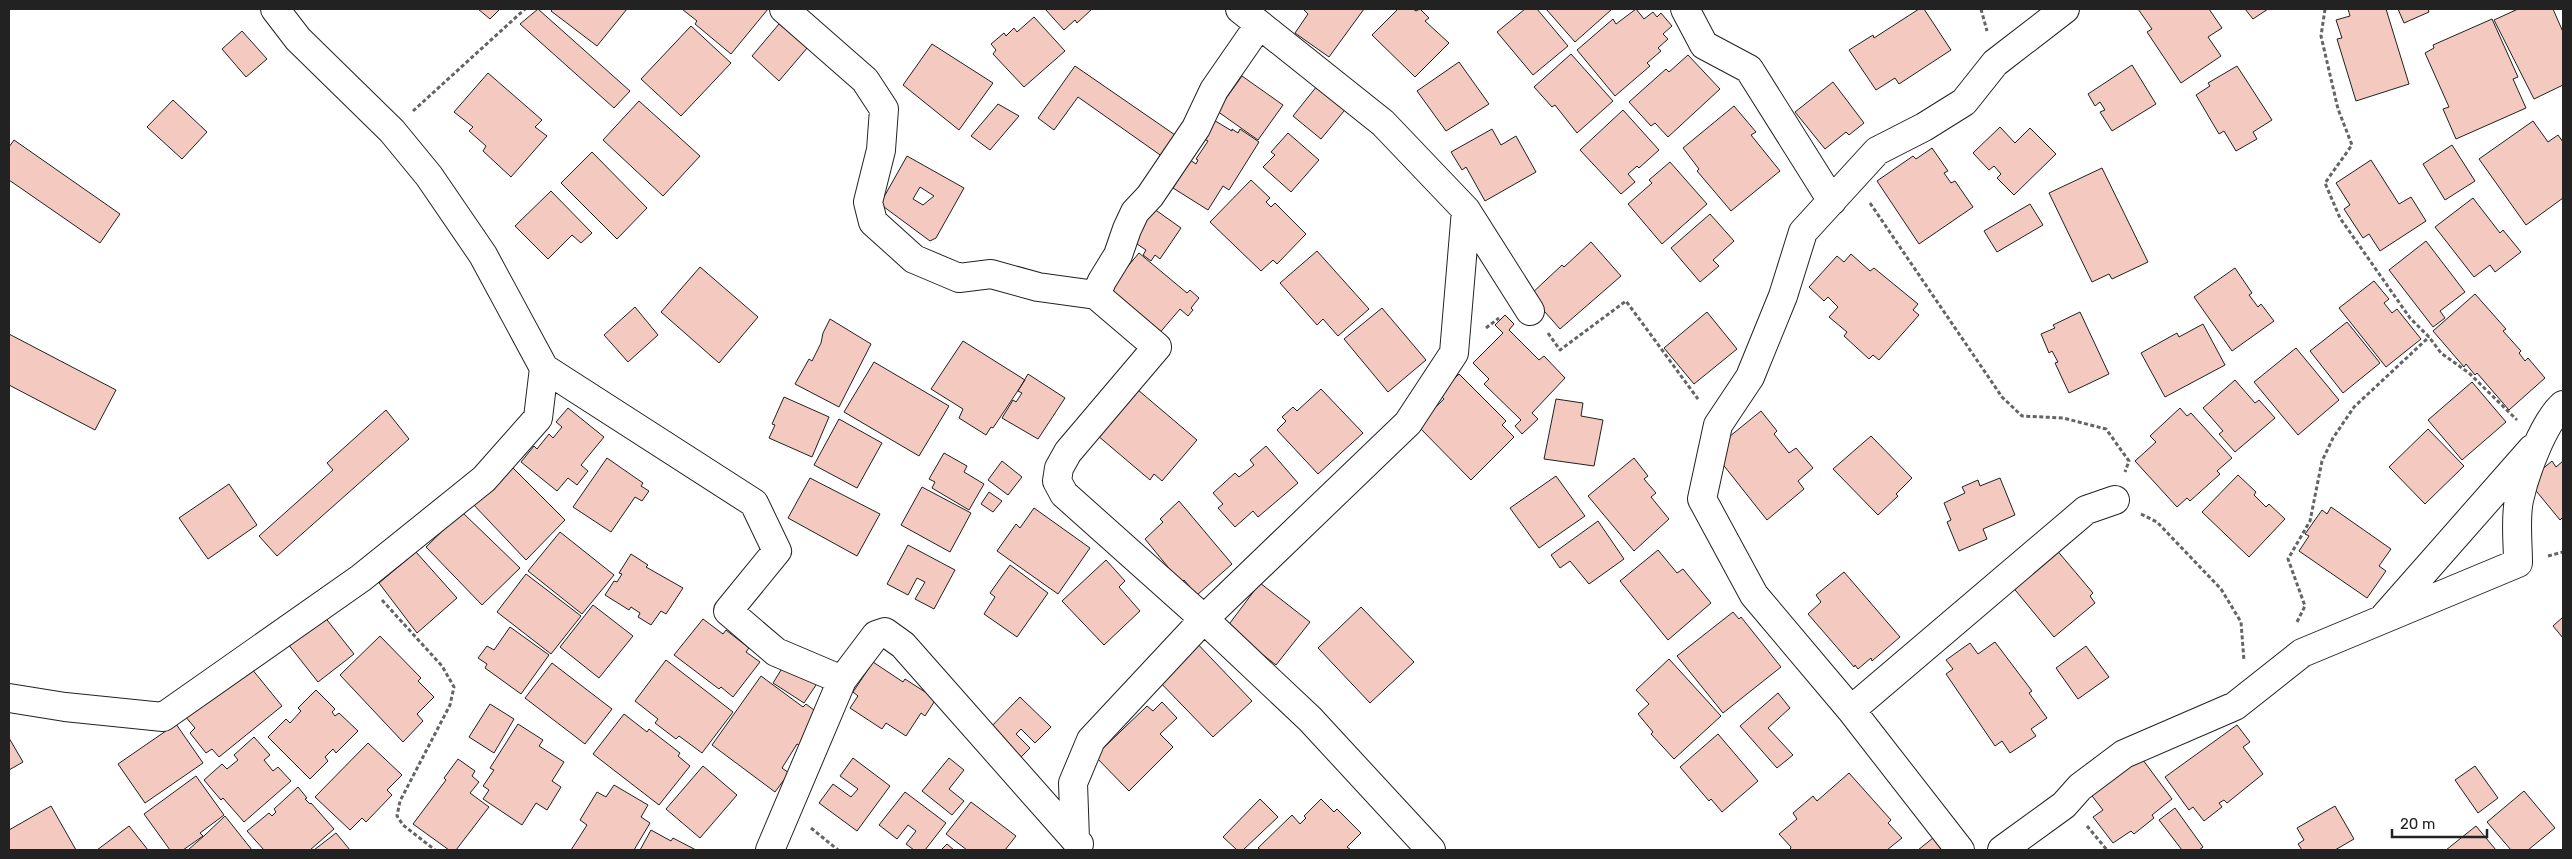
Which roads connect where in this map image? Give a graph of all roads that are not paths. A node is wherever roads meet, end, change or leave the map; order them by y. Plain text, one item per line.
1 (275, 9) edge
2 (784, 9) edge
3 (1685, 9) edge
4 (2065, 9) edge
5 (1249, 17) edge
6 (1832, 201) junction
7 (1466, 210) junction
8 (1096, 295) junction
9 (1530, 311) road end
10 (544, 368) junction
11 (2563, 405) edge
12 (2539, 440) junction
13 (2115, 500) road end
14 (1204, 619) junction
15 (2380, 622) junction
16 (842, 680) junction
17 (9, 698) edge
18 (1851, 710) junction
19 (1080, 845) edge
20 (770, 850) edge
21 (1431, 850) edge
22 (1960, 850) edge
23 (2002, 850) edge

1 - 10 street
2 - 8 street
3 - 6 street
4 - 6 street
5 - 7 street
5 - 8 street
6 - 18 street
7 - 9 street
7 - 14 street
8 - 14 street
10 - 16 street
10 - 17 street
11 - 12 street
12 - 15 street
12 - 15 street
13 - 18 street
14 - 19 street
14 - 21 street
15 - 23 street
16 - 19 street
16 - 20 street
18 - 22 street

